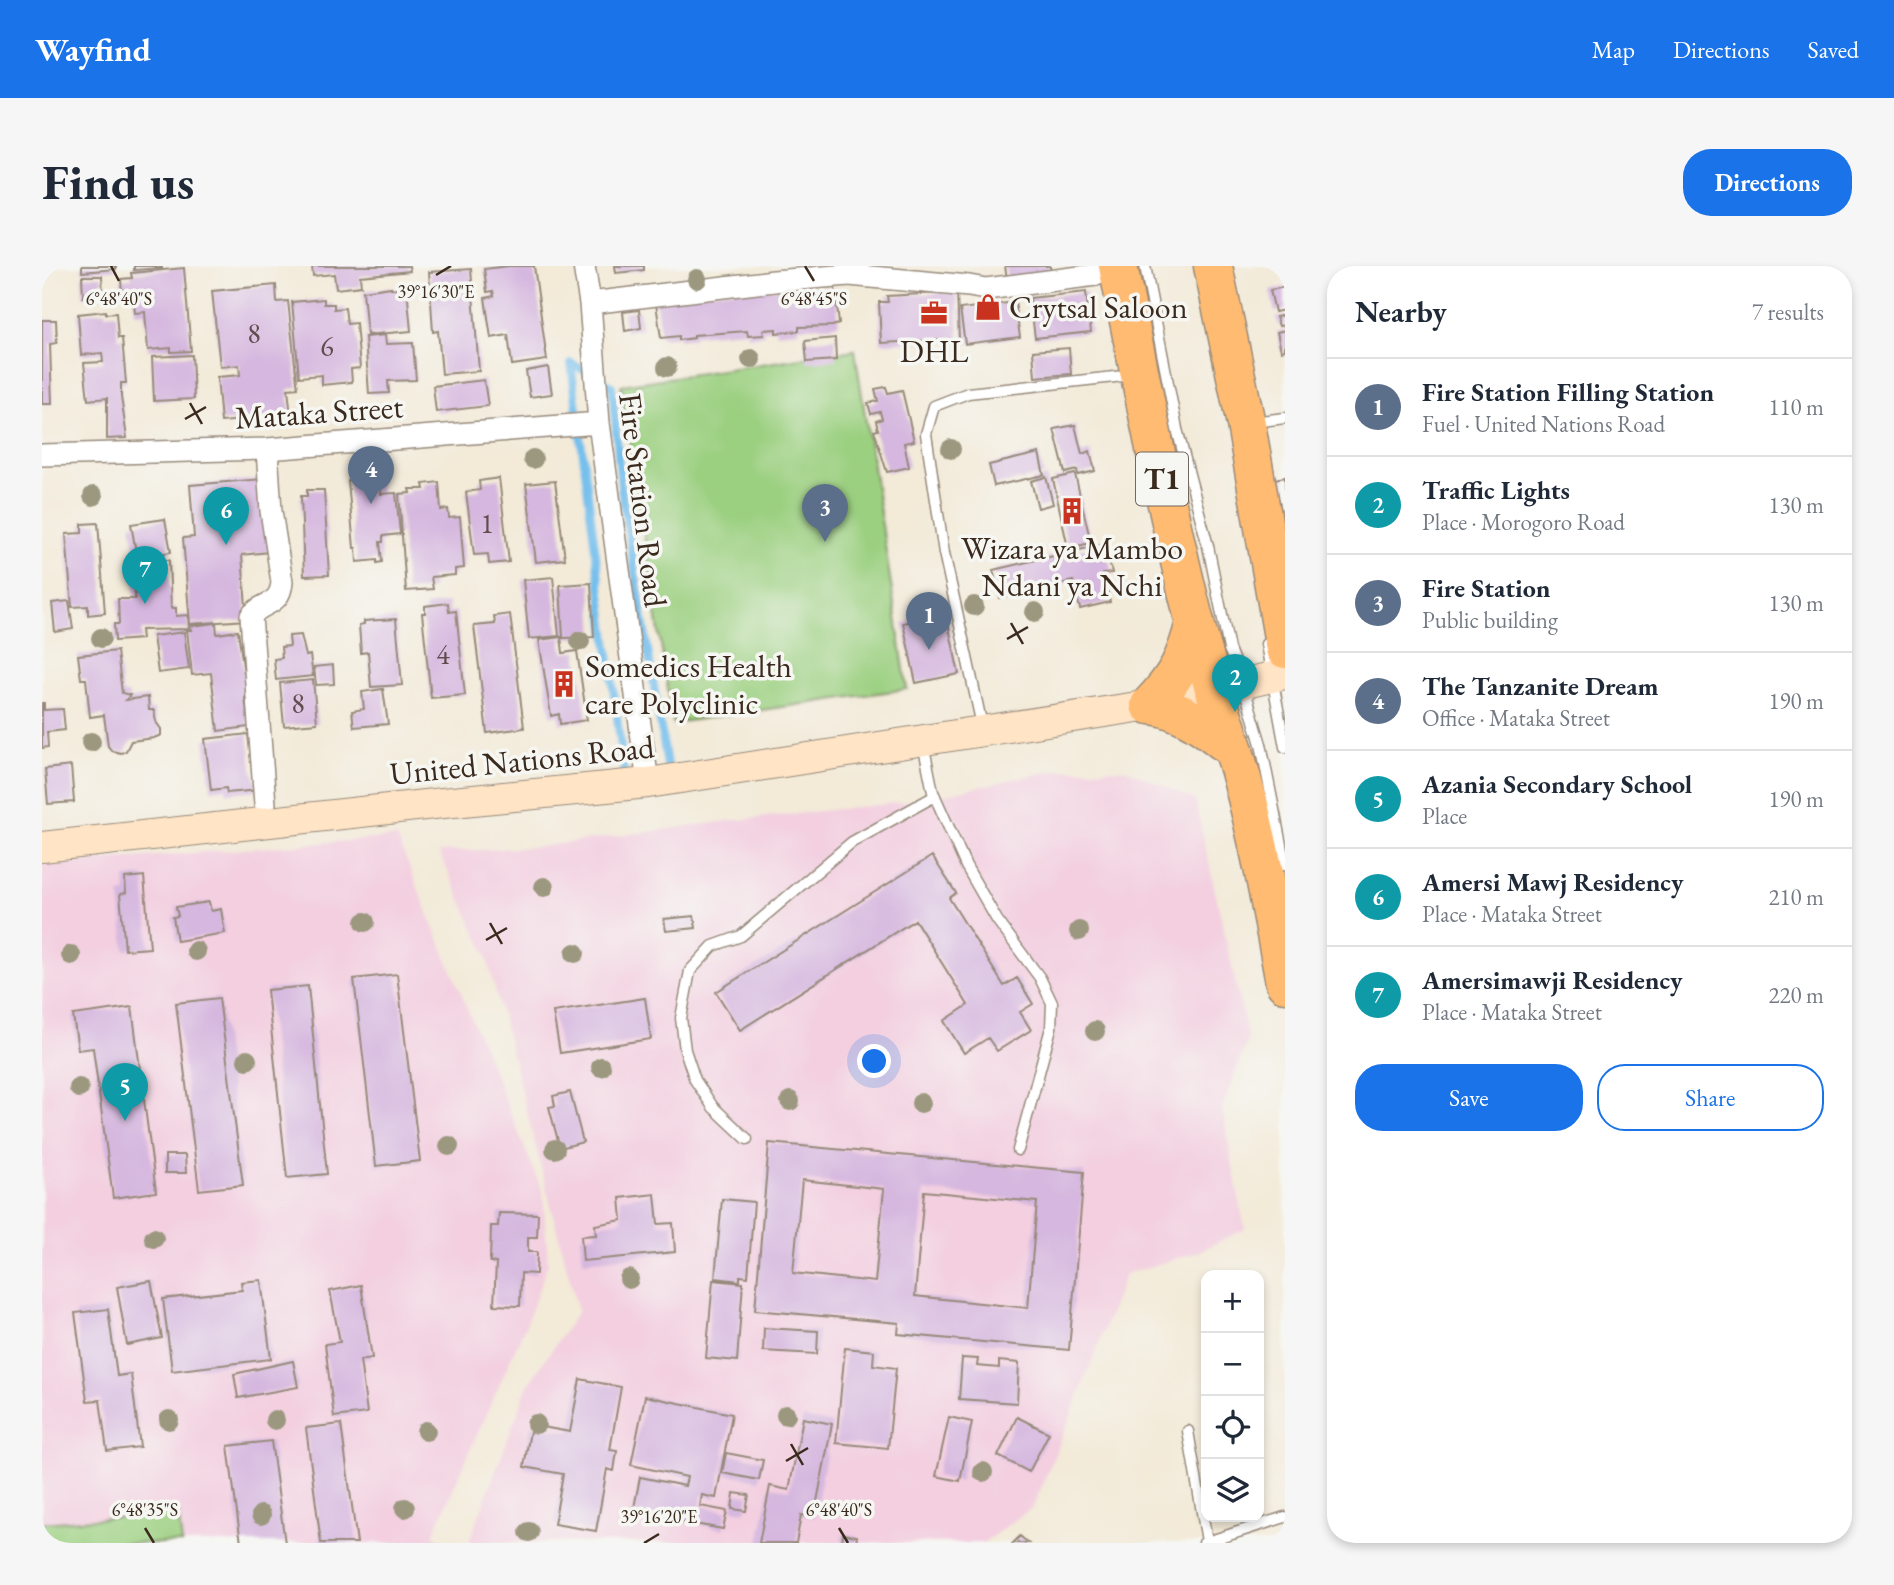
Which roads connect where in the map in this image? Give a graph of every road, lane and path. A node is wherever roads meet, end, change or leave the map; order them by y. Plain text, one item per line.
1 (584, 266) edge
2 (1145, 266) edge
3 (1213, 266) edge
4 (849, 270) edge
5 (1107, 271) edge
6 (967, 276) edge
7 (590, 303) junction
8 (1139, 375) junction
9 (1285, 418) edge
10 (599, 423) junction
11 (1246, 424) junction
12 (267, 449) junction
13 (42, 455) edge
14 (1265, 534) junction
15 (1285, 570) edge
16 (1195, 622) junction
17 (1260, 668) edge
18 (1150, 705) junction
19 (983, 731) junction
20 (922, 741) junction
21 (1285, 747) edge
22 (1234, 750) junction
23 (648, 783) junction
24 (935, 796) junction
25 (264, 804) dead end
26 (42, 847) edge
27 (1285, 865) edge
28 (1285, 983) edge
29 (747, 1139) dead end
30 (1018, 1150) dead end
31 (1188, 1431) dead end
32 (1285, 1517) edge
33 (1206, 1542) edge

1 - 7 street, Fire Station Road
2 - 17 lane
3 - 11 highway, T1
4 - 6 street
4 - 7 street
5 - 6 street
5 - 8 highway, T1
7 - 10 street, Fire Station Road
8 - 16 highway, T1
8 - 19 lane
9 - 11 lane
10 - 12 street, Mataka Street
10 - 23 street, Fire Station Road
11 - 14 highway, T1
12 - 13 street, Mataka Street
12 - 25 street
14 - 15 highway
14 - 17 highway, T1
16 - 17 highway, T1
16 - 18 highway
17 - 18 street, United Nations Road
17 - 21 lane
17 - 22 highway, T1
17 - 27 lane
18 - 19 street, United Nations Road
18 - 22 highway
19 - 20 street, United Nations Road
20 - 23 street, United Nations Road
20 - 24 lane
22 - 28 highway, T1
23 - 26 street, United Nations Road
24 - 29 lane
24 - 30 lane
31 - 33 lane
32 - 33 lane

